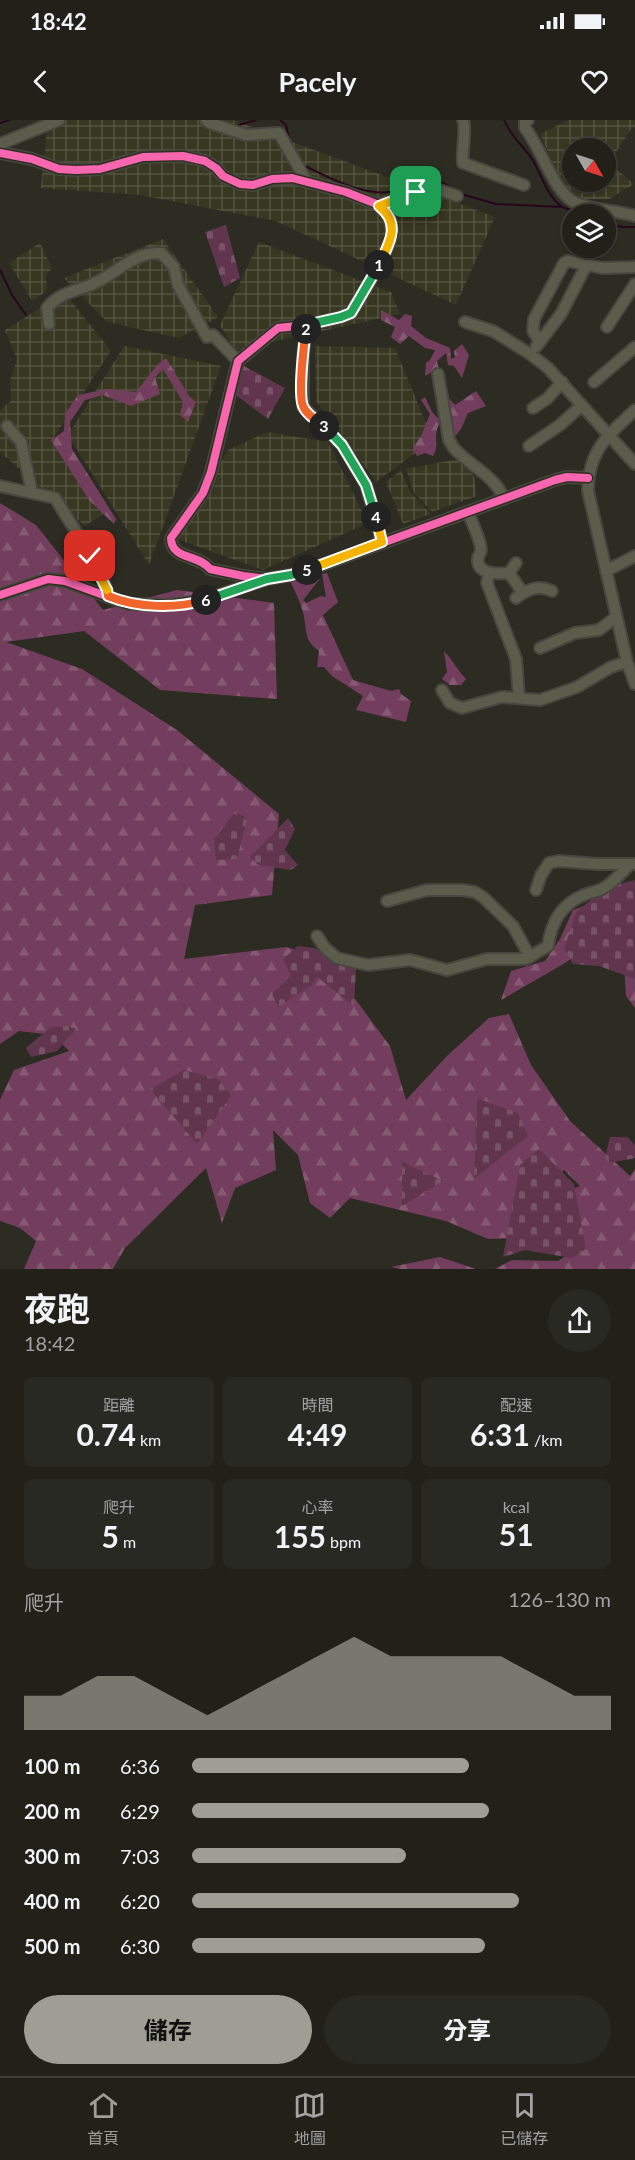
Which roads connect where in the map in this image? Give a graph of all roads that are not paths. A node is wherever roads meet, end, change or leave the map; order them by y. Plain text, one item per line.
1 (59, 120) edge
2 (206, 120) edge
3 (463, 120) edge
4 (528, 120) edge
5 (0, 144) edge
6 (0, 153) edge
7 (407, 176) dead end
8 (426, 180) junction
9 (307, 182) junction
10 (524, 185) dead end
11 (457, 196) dead end
12 (379, 206) junction
13 (635, 216) edge
14 (586, 266) junction
15 (635, 267) edge
16 (553, 283) junction
17 (635, 284) edge
18 (571, 294) junction
19 (539, 308) junction
20 (557, 319) junction
21 (465, 322) dead end
22 (49, 324) dead end
23 (306, 325) junction
24 (607, 327) dead end
25 (540, 342) junction
26 (635, 347) edge
27 (530, 354) junction
28 (238, 361) junction
29 (438, 374) dead end
30 (562, 382) junction
31 (594, 382) dead end
32 (581, 406) junction
33 (533, 408) dead end
34 (635, 410) edge
35 (7, 426) dead end
36 (608, 435) junction
37 (529, 446) dead end
38 (635, 464) edge
39 (588, 478) junction
40 (0, 486) edge
41 (32, 492) junction
42 (504, 499) junction
43 (468, 512) junction
44 (382, 542) junction
45 (635, 556) edge
46 (516, 563) dead end
47 (606, 571) junction
48 (489, 573) junction
49 (508, 573) junction
50 (101, 578) junction
51 (267, 579) junction
52 (91, 590) junction
53 (552, 591) dead end
54 (0, 595) edge
55 (108, 596) junction
56 (616, 617) junction
57 (540, 648) dead end
58 (627, 662) junction
59 (635, 684) edge
60 (442, 690) dead end
61 (519, 698) junction
62 (633, 864) edge
63 (536, 890) dead end
64 (387, 902) dead end
65 (318, 936) dead end
66 (530, 957) junction

1 - 5 street
2 - 9 street
3 - 10 street
4 - 13 street
6 - 9 street
7 - 8 street
8 - 11 street
8 - 12 street
9 - 12 street
12 - 23 street
14 - 15 street
14 - 16 street
14 - 18 street
16 - 18 street
16 - 19 street
17 - 24 street
18 - 20 street
19 - 20 street
19 - 25 street
20 - 25 street
21 - 27 street
22 - 28 street
23 - 28 street
23 - 44 street
25 - 27 street
26 - 31 street
27 - 30 street
28 - 51 street
29 - 42 street
30 - 32 street
30 - 33 street
32 - 36 street
32 - 37 street
34 - 36 street
35 - 41 street
36 - 38 street
36 - 39 street
39 - 42 street
39 - 47 street
40 - 41 street
41 - 50 street
42 - 43 street
43 - 44 street
43 - 48 street
44 - 51 street
45 - 47 street
46 - 49 street
47 - 56 street
48 - 49 street
48 - 61 street
49 - 53 street
50 - 52 street
50 - 55 street
51 - 55 street
52 - 54 street
52 - 55 street
56 - 57 street
56 - 58 street
58 - 59 street
58 - 61 street
60 - 61 street
62 - 63 street
62 - 66 street
64 - 66 street
65 - 66 street

